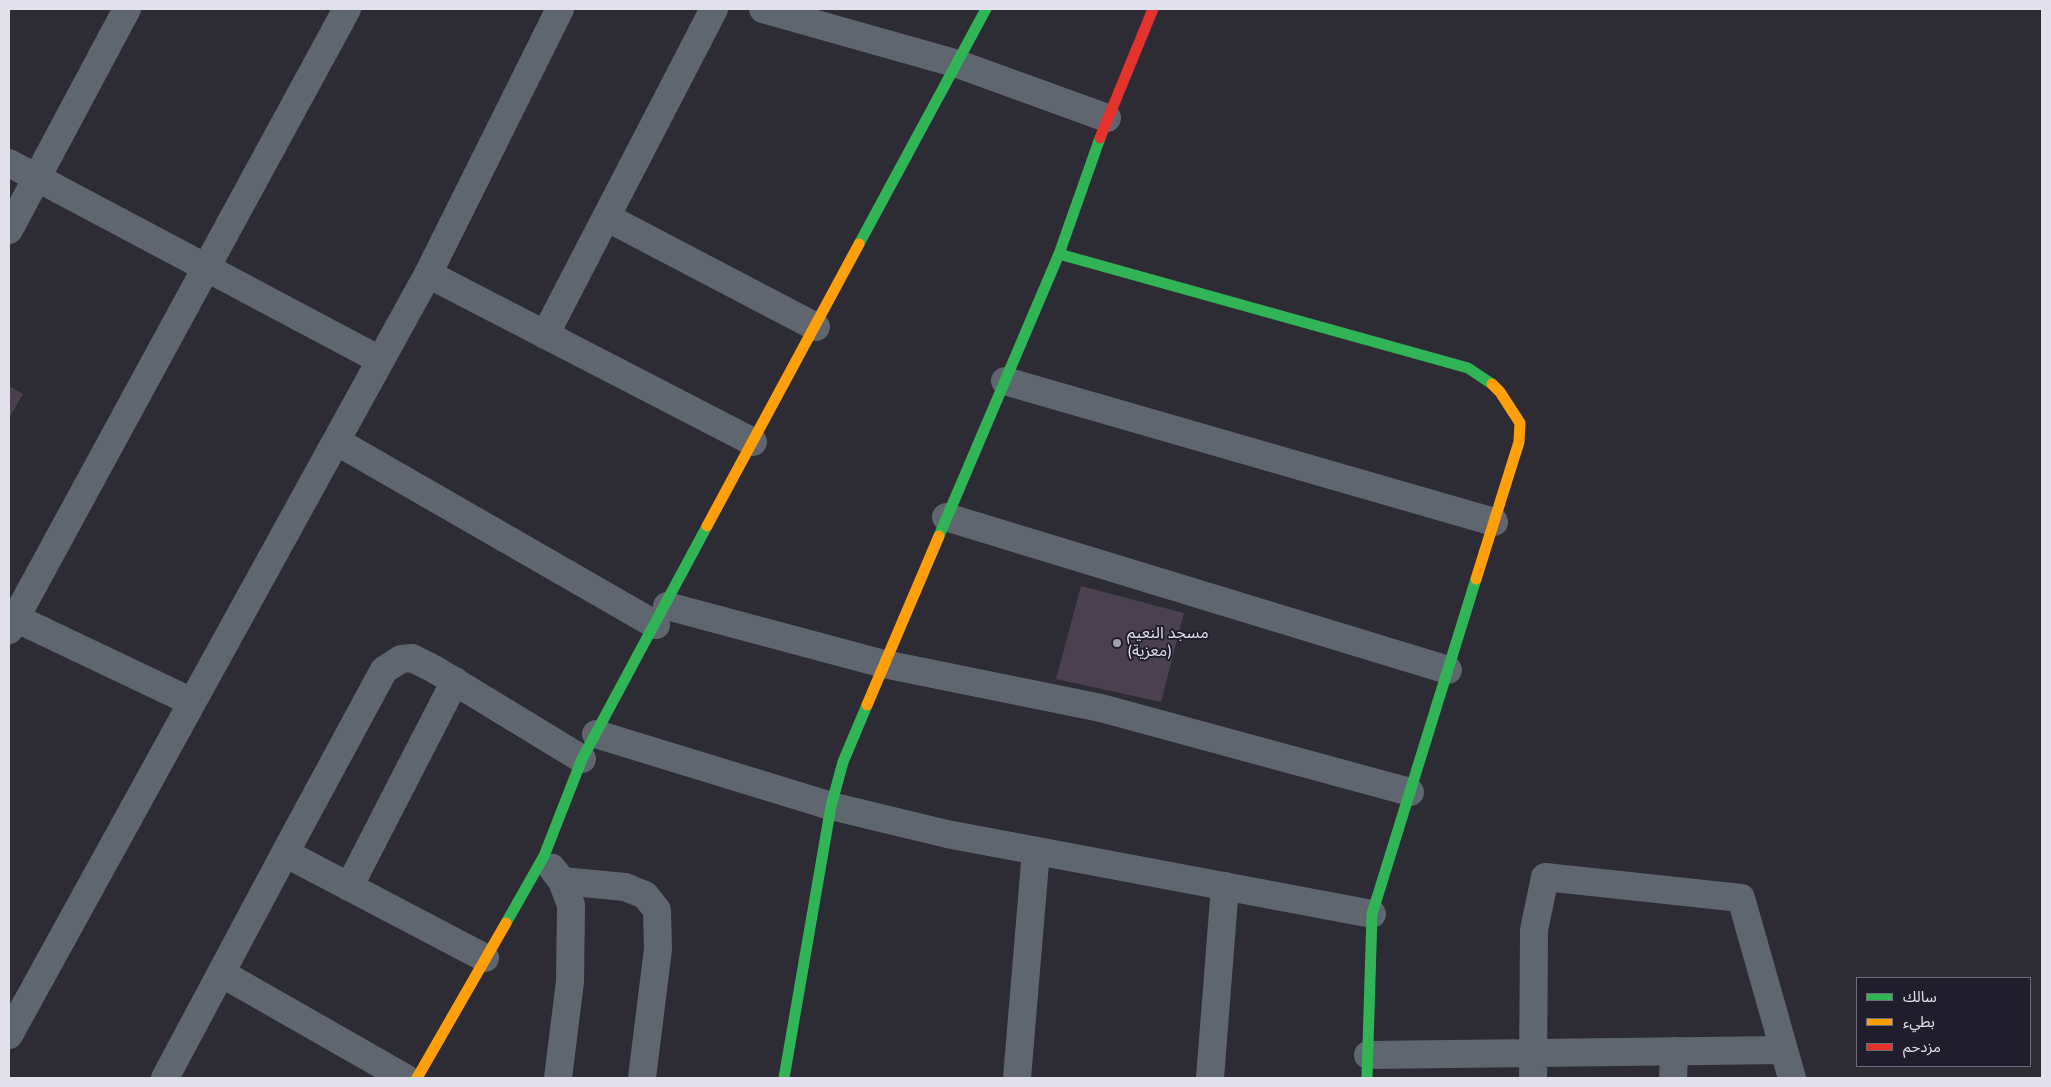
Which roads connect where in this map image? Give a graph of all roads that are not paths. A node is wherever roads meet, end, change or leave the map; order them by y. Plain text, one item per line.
1 (127, 9) edge
2 (347, 9) edge
3 (560, 9) edge
4 (714, 9) edge
5 (763, 9) edge
6 (986, 9) edge
7 (1153, 9) edge
8 (958, 64) junction
9 (1107, 118) junction
10 (9, 162) edge
11 (38, 178) junction
12 (606, 217) junction
13 (9, 230) edge
14 (1059, 254) junction
15 (207, 268) junction
16 (428, 274) junction
17 (816, 327) junction
18 (545, 334) junction
19 (380, 360) junction
20 (1005, 380) junction
21 (336, 440) junction
22 (754, 442) junction
23 (946, 516) junction
24 (1494, 522) junction
25 (662, 615) junction
26 (11, 621) edge
27 (884, 664) junction
28 (1448, 670) junction
29 (455, 681) junction
30 (192, 702) junction
31 (596, 734) junction
32 (582, 759) junction
33 (1410, 792) junction
34 (830, 806) junction
35 (1036, 851) junction
36 (285, 853) junction
37 (544, 856) junction
38 (562, 881) junction
39 (1225, 886) junction
40 (349, 887) junction
41 (1372, 914) junction
42 (485, 958) junction
43 (221, 973) junction
44 (9, 1035) edge
45 (1784, 1050) junction
46 (1674, 1051) junction
47 (1533, 1066) edge
48 (1368, 1067) edge
49 (165, 1078) edge
50 (405, 1078) edge
51 (417, 1078) edge
52 (558, 1078) edge
53 (642, 1078) edge
54 (784, 1078) edge
55 (1017, 1078) edge
56 (1210, 1078) edge
57 (1673, 1078) edge
58 (1792, 1078) edge

1 - 11 street
2 - 15 street
3 - 16 street
4 - 12 street
5 - 8 street
6 - 8 street
7 - 9 street
8 - 9 street
8 - 17 street
9 - 14 street
10 - 11 street
11 - 13 street
11 - 15 street
12 - 17 street
12 - 18 street
14 - 20 street
14 - 24 street
15 - 19 street
15 - 26 street
16 - 18 street
16 - 19 street
17 - 22 street
18 - 22 street
19 - 21 street
20 - 23 street
20 - 24 street
21 - 25 street
21 - 30 street
22 - 25 street
23 - 27 street
23 - 28 street
24 - 28 street
25 - 27 street
25 - 31 street
26 - 30 street
27 - 33 street
27 - 34 street
28 - 33 street
29 - 32 street
29 - 36 street
29 - 40 street
30 - 44 street
31 - 32 street
31 - 34 street
32 - 37 street
33 - 41 street
34 - 35 street
34 - 54 street
35 - 39 street
35 - 55 street
36 - 40 street
36 - 43 street
37 - 38 street
37 - 42 street
38 - 52 street
38 - 53 street
39 - 41 street
39 - 56 street
40 - 42 street
41 - 48 street
42 - 51 street
43 - 49 street
43 - 50 street
45 - 46 street
45 - 47 street
45 - 58 street
46 - 47 street
46 - 57 street
47 - 48 street

